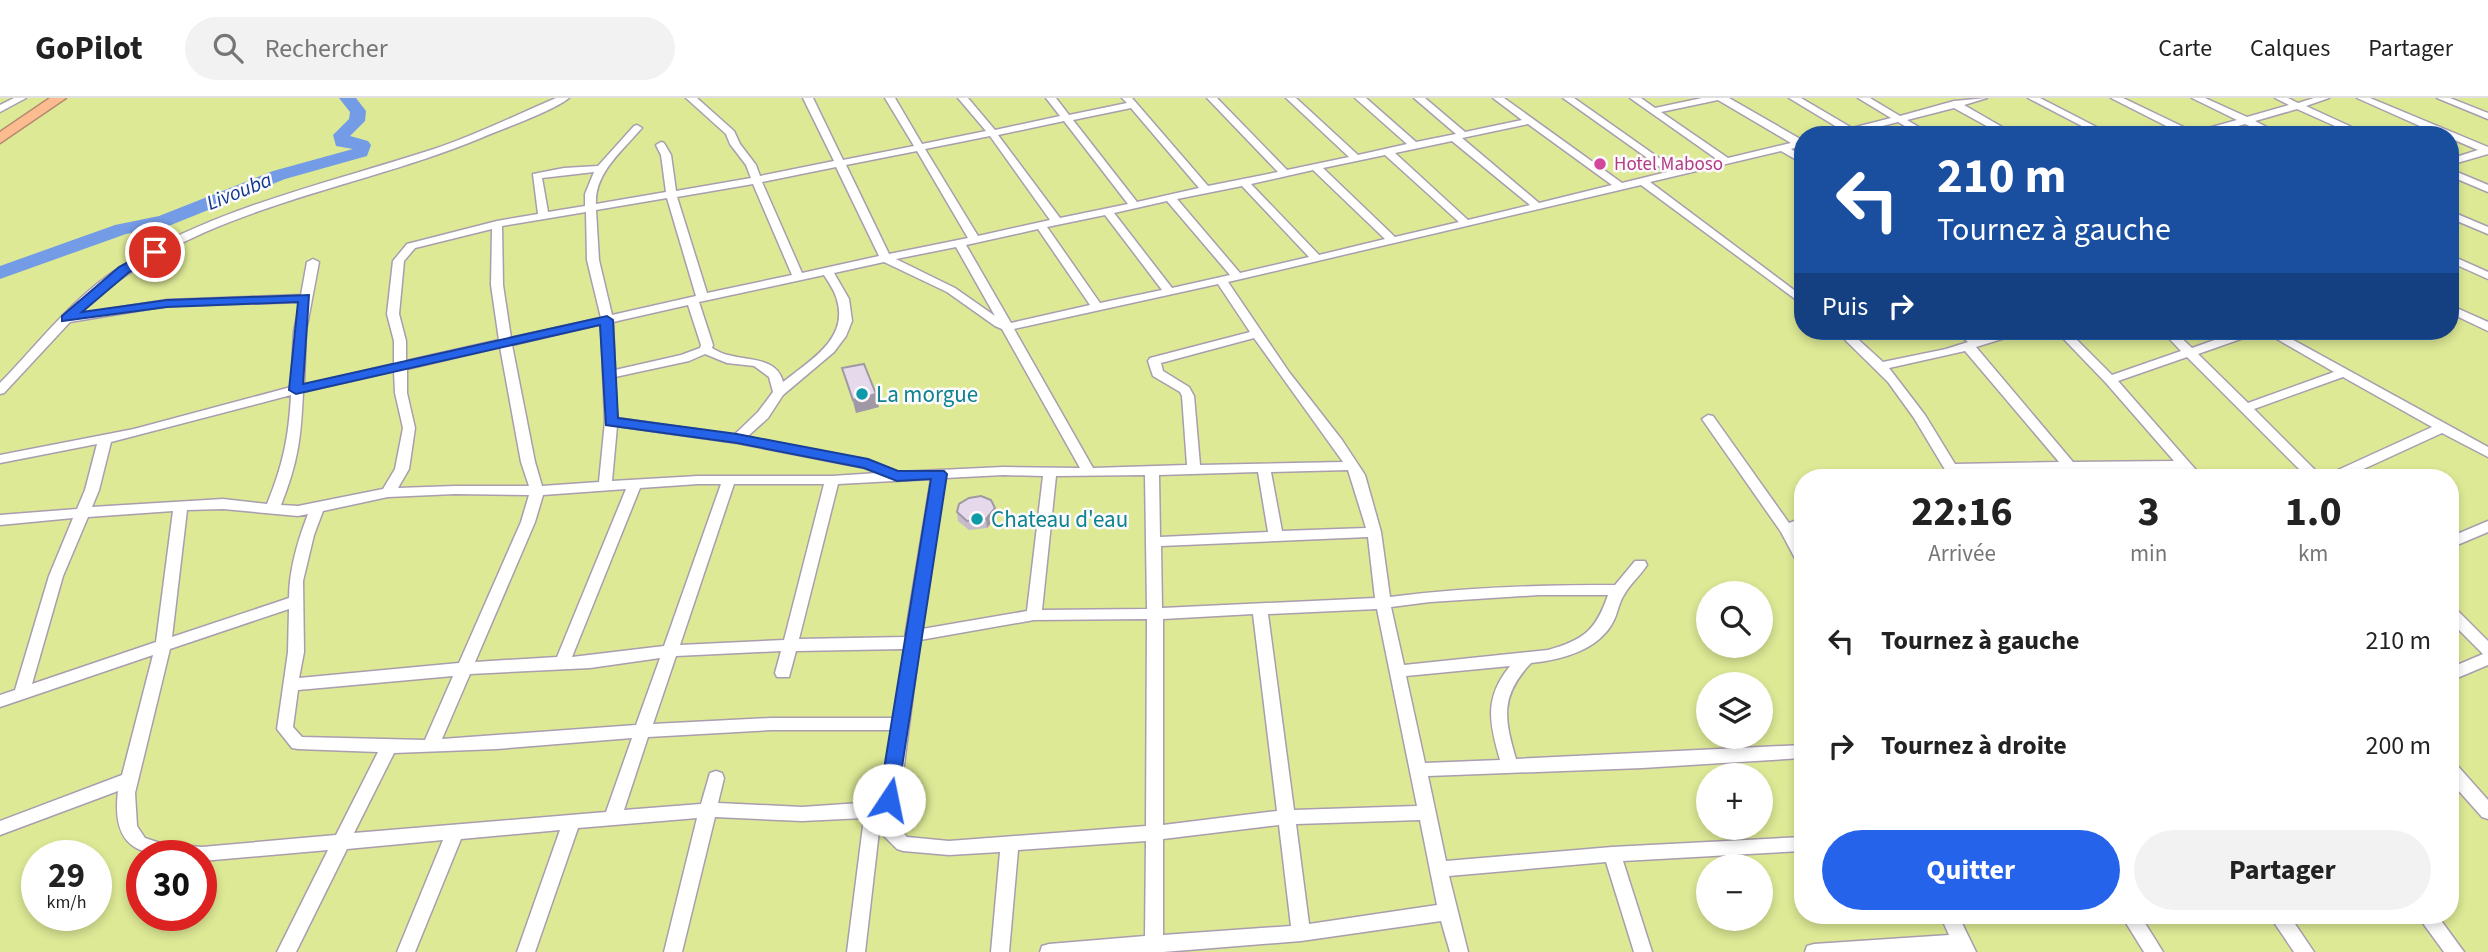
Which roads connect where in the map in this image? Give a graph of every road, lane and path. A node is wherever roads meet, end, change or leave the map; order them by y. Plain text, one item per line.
1 (21, 98) edge
2 (59, 98) edge
3 (564, 98) edge
4 (691, 98) edge
5 (808, 98) edge
6 (890, 98) edge
7 (963, 98) edge
8 (1051, 98) edge
9 (1212, 98) edge
10 (1291, 98) edge
11 (1360, 98) edge
12 (1419, 98) edge
13 (1499, 98) edge
14 (1568, 98) edge
15 (1635, 98) edge
16 (1715, 98) edge
17 (1722, 98) edge
18 (1794, 98) edge
19 (1863, 98) edge
20 (1925, 98) edge
21 (1982, 98) edge
22 (2033, 98) edge
23 (2116, 98) edge
24 (2197, 98) edge
25 (2280, 98) edge
26 (2324, 98) edge
27 (2362, 98) edge
28 (2442, 98) edge
29 (1130, 102) edge
30 (1954, 104) junction
31 (2298, 106) junction
32 (1943, 107) junction
33 (0, 109) edge
34 (1653, 111) junction
35 (2488, 117) edge
36 (1066, 118) junction
37 (1898, 118) junction
38 (1530, 121) junction
39 (2247, 121) junction
40 (1831, 126) edge
41 (1870, 126) edge
42 (1912, 126) edge
43 (1994, 126) edge
44 (2089, 126) edge
45 (2175, 126) edge
46 (2228, 126) edge
47 (2258, 126) edge
48 (2344, 126) edge
49 (2429, 126) edge
50 (636, 128) dead end
51 (993, 133) junction
52 (1460, 137) junction
53 (0, 139) edge
54 (1794, 139) edge
55 (2459, 139) edge
56 (661, 145) dead end
57 (1794, 145) edge
58 (1416, 147) junction
59 (919, 148) junction
60 (1783, 148) junction
61 (2488, 151) edge
62 (1388, 152) junction
63 (1794, 155) edge
64 (1357, 159) junction
65 (2459, 159) edge
66 (1726, 161) junction
67 (838, 162) junction
68 (1317, 168) junction
69 (601, 169) junction
70 (1674, 173) junction
71 (1286, 174) junction
72 (2459, 176) edge
73 (756, 180) junction
74 (1640, 180) junction
75 (1244, 182) junction
76 (1619, 186) junction
77 (2488, 189) edge
78 (1206, 190) junction
79 (671, 195) junction
80 (1170, 198) junction
81 (1135, 206) junction
82 (1537, 206) junction
83 (589, 208) junction
84 (1108, 212) junction
85 (542, 215) junction
86 (2459, 218) edge
87 (1058, 223) junction
88 (1466, 223) junction
89 (497, 224) junction
90 (1042, 227) junction
91 (2488, 231) edge
92 (975, 240) junction
93 (1392, 240) junction
94 (960, 244) junction
95 (886, 259) junction
96 (1317, 259) junction
97 (313, 262) dead end
98 (2459, 262) edge
99 (828, 271) junction
100 (2488, 276) edge
101 (1238, 277) junction
102 (799, 278) junction
103 (1221, 281) junction
104 (1794, 290) edge
105 (1170, 293) junction
106 (304, 298) junction
107 (698, 300) junction
108 (1098, 308) junction
109 (2459, 312) edge
110 (67, 318) junction
111 (607, 320) junction
112 (1008, 327) junction
113 (2488, 327) edge
114 (1256, 334) junction
115 (1852, 340) edge
116 (1969, 340) edge
117 (1986, 340) edge
118 (2071, 340) edge
119 (2178, 340) edge
120 (2226, 340) edge
121 (2285, 340) edge
122 (506, 342) junction
123 (1973, 344) junction
124 (705, 350) junction
125 (2192, 352) junction
126 (1882, 366) junction
127 (402, 367) junction
128 (2344, 373) junction
129 (609, 375) junction
130 (2110, 380) junction
131 (0, 390) edge
132 (296, 390) junction
133 (779, 391) junction
134 (2246, 408) junction
135 (1708, 419) dead end
136 (611, 421) junction
137 (2442, 428) junction
138 (105, 438) junction
139 (737, 439) junction
140 (2488, 453) edge
141 (0, 459) edge
142 (2068, 465) junction
143 (1353, 466) junction
144 (2186, 466) junction
145 (1264, 469) junction
146 (1952, 469) edge
147 (2011, 469) edge
148 (2188, 469) edge
149 (2307, 469) edge
150 (2352, 469) edge
151 (1194, 470) junction
152 (1152, 471) junction
153 (1050, 472) junction
154 (1088, 472) junction
155 (939, 474) junction
156 (897, 476) junction
157 (729, 480) junction
158 (832, 480) junction
159 (634, 486) junction
160 (605, 488) junction
161 (537, 491) junction
162 (388, 493) junction
163 (180, 507) junction
164 (317, 508) junction
165 (272, 509) junction
166 (82, 514) junction
167 (0, 520) edge
168 (2488, 526) edge
169 (1794, 527) edge
170 (1787, 530) junction
171 (1374, 532) junction
172 (1276, 536) junction
173 (2459, 539) edge
174 (1153, 542) junction
175 (1794, 544) edge
176 (1640, 565) dead end
177 (1619, 590) junction
178 (295, 601) junction
179 (1383, 603) junction
180 (1260, 608) junction
181 (1155, 613) junction
182 (1034, 615) junction
183 (2459, 621) edge
184 (913, 640) junction
185 (789, 645) junction
186 (163, 646) junction
187 (2488, 650) edge
188 (669, 651) junction
189 (2488, 657) edge
190 (1527, 658) junction
191 (562, 663) junction
192 (465, 670) junction
193 (1400, 671) junction
194 (2459, 671) edge
195 (783, 673) dead end
196 (290, 685) junction
197 (21, 695) junction
198 (0, 701) edge
199 (901, 724) junction
200 (643, 730) junction
201 (431, 745) junction
202 (389, 747) junction
203 (1794, 751) edge
204 (1510, 766) junction
205 (1419, 770) junction
206 (716, 778) dead end
207 (130, 779) junction
208 (2459, 779) edge
209 (708, 810) junction
210 (2488, 811) edge
211 (1428, 813) junction
212 (877, 817) junction
213 (1287, 817) junction
214 (612, 818) junction
215 (571, 823) junction
216 (0, 828) edge
217 (1156, 832) junction
218 (455, 833) junction
219 (340, 842) junction
220 (1010, 843) junction
221 (1794, 844) edge
222 (1612, 854) junction
223 (1439, 869) junction
224 (1448, 912) junction
225 (1953, 924) edge
226 (2136, 924) edge
227 (2285, 924) edge
228 (2433, 924) edge
229 (1301, 933) junction
230 (1154, 947) edge
231 (1964, 947) edge
232 (286, 952) edge
233 (406, 952) edge
234 (526, 952) edge
235 (673, 952) edge
236 (856, 952) edge
237 (1000, 952) edge
238 (1049, 952) edge
239 (1459, 952) edge
240 (1643, 952) edge
241 (1814, 952) edge
242 (2154, 952) edge
243 (2305, 952) edge
244 (2455, 952) edge

1 - 33 street
2 - 53 highway
3 - 110 street
4 - 73 street
5 - 67 street
6 - 59 street
7 - 51 street
8 - 36 street
9 - 71 street
10 - 64 street
11 - 58 street
12 - 52 street
13 - 38 street
14 - 70 street
15 - 34 street
16 - 34 street
17 - 54 street
18 - 40 street
19 - 37 street
20 - 32 street
21 - 30 street
22 - 44 street
23 - 45 street
24 - 39 street
25 - 31 street
26 - 31 street
27 - 49 street
28 - 35 street
29 - 36 street
29 - 78 street
30 - 32 street
30 - 43 street
31 - 39 street
31 - 48 street
32 - 37 street
34 - 66 street
36 - 51 street
36 - 81 street
37 - 41 street
37 - 42 street
38 - 52 street
38 - 76 street
39 - 46 street
39 - 47 street
50 - 69 street
51 - 59 street
51 - 87 street
52 - 58 street
52 - 82 street
55 - 61 street
56 - 79 street
57 - 60 street
58 - 62 street
59 - 67 street
59 - 92 street
60 - 63 street
60 - 66 street
61 - 65 street
62 - 64 street
62 - 88 street
64 - 68 street
66 - 70 street
67 - 73 street
67 - 95 street
68 - 71 street
68 - 93 street
69 - 83 street
69 - 85 street
70 - 74 street
71 - 75 street
72 - 77 street
73 - 79 street
73 - 102 street
74 - 76 street
74 - 104 street
75 - 78 street
75 - 96 street
76 - 82 street
78 - 80 street
79 - 83 street
79 - 107 street
80 - 81 street
80 - 101 street
81 - 84 street
82 - 88 street
83 - 85 street
83 - 111 street
84 - 87 street
84 - 105 street
85 - 89 street
86 - 91 street
87 - 90 street
88 - 93 street
89 - 122 street
89 - 127 street
90 - 92 street
90 - 108 street
92 - 94 street
93 - 96 street
94 - 95 street
94 - 112 street
95 - 99 street
95 - 112 street
96 - 101 street
97 - 106 street
98 - 100 street
99 - 102 street
99 - 133 street
101 - 103 street
102 - 107 street
103 - 105 street
103 - 114 street
105 - 108 street
106 - 110 street
106 - 132 street
107 - 111 street
107 - 124 street
108 - 112 street
109 - 113 street
110 - 131 street
111 - 122 street
111 - 129 street
112 - 154 street
114 - 143 street
114 - 151 street
115 - 126 street
116 - 123 street
117 - 123 street
118 - 130 street
119 - 125 street
120 - 125 street
121 - 128 street
122 - 127 street
122 - 161 street
123 - 126 street
123 - 142 street
124 - 129 street
124 - 133 street
125 - 130 street
125 - 134 street
126 - 146 street
127 - 132 street
127 - 162 street
128 - 134 street
128 - 137 street
129 - 136 street
130 - 144 street
132 - 138 street
132 - 165 street
133 - 139 street
134 - 149 street
135 - 170 street
136 - 139 street
136 - 160 street
137 - 140 street
137 - 150 street
138 - 141 street
138 - 166 street
139 - 156 street
142 - 144 street
142 - 147 street
143 - 145 street
143 - 171 street
144 - 148 street
145 - 151 street
145 - 172 street
151 - 152 street
152 - 154 street
152 - 174 street
153 - 154 street
153 - 155 street
153 - 182 street
155 - 156 street
155 - 184 street
156 - 158 street
157 - 158 street
157 - 159 street
157 - 188 street
158 - 185 street
159 - 160 street
159 - 191 street
160 - 161 street
161 - 162 street
161 - 192 street
162 - 164 street
163 - 165 street
163 - 166 street
163 - 186 street
164 - 165 street
164 - 178 street
166 - 167 street
166 - 197 street
168 - 173 street
169 - 170 street
170 - 175 street
171 - 172 street
171 - 179 street
172 - 174 street
174 - 181 street
176 - 177 street
177 - 179 street
177 - 190 street
178 - 186 street
178 - 196 street
179 - 180 street
179 - 193 street
180 - 181 street
180 - 213 street
181 - 182 street
181 - 217 street
182 - 184 street
183 - 187 street
184 - 185 street
184 - 199 street
185 - 188 street
185 - 195 street
186 - 197 street
186 - 207 street
188 - 191 street
188 - 200 street
189 - 194 street
190 - 193 street
190 - 204 street
191 - 192 street
192 - 196 street
192 - 201 street
193 - 205 street
196 - 202 street
197 - 198 street
199 - 200 street
199 - 212 street
200 - 201 street
200 - 214 street
201 - 202 street
202 - 219 street
203 - 204 street
204 - 205 street
205 - 211 street
206 - 209 street
207 - 216 street
207 - 219 street
208 - 210 street
209 - 212 street
209 - 214 street
209 - 235 street
211 - 213 street
211 - 223 street
212 - 220 street
212 - 236 street
213 - 217 street
213 - 229 street
214 - 215 street
215 - 218 street
215 - 234 street
217 - 220 street
217 - 230 street
218 - 219 street
218 - 233 street
219 - 232 street
220 - 237 street
221 - 222 street
222 - 223 street
222 - 240 street
223 - 224 street
224 - 229 street
224 - 239 street
225 - 231 street
226 - 242 street
227 - 243 street
228 - 244 street
229 - 230 street
230 - 238 street
231 - 241 street

